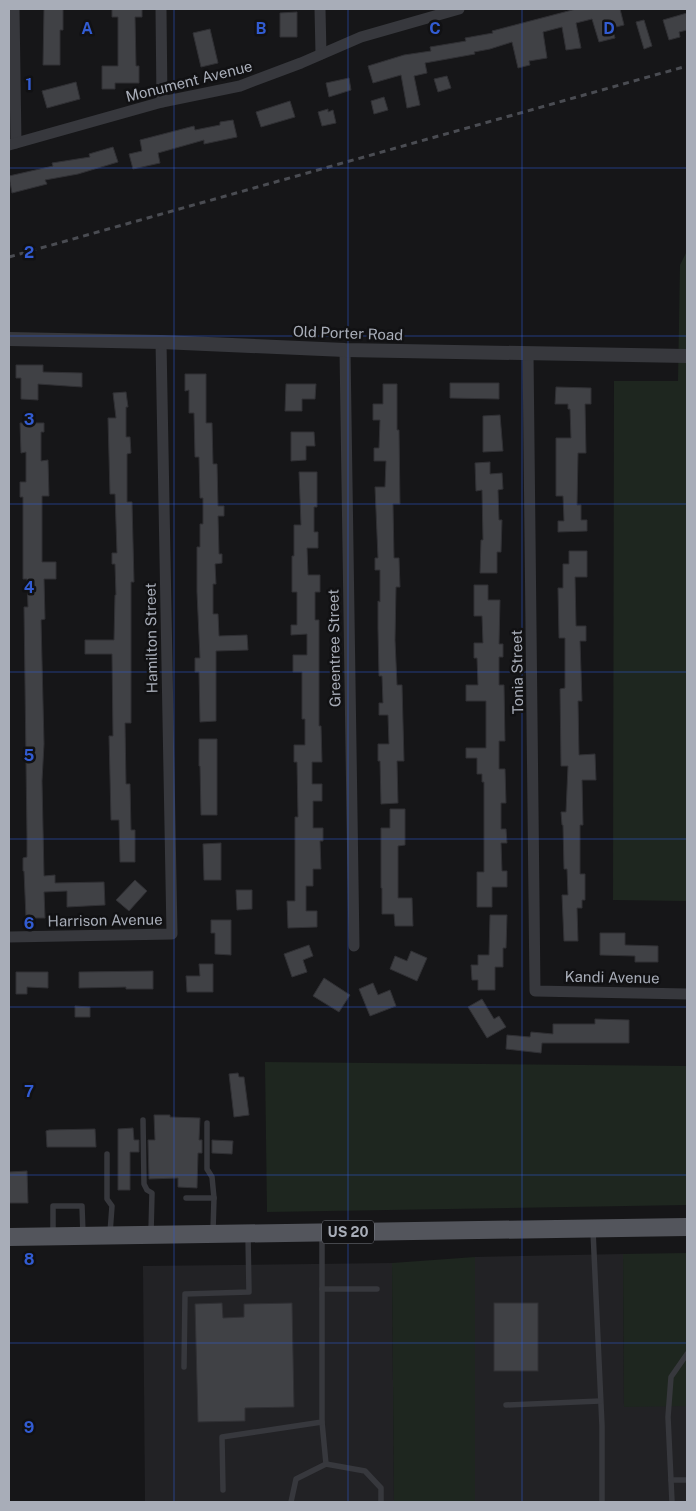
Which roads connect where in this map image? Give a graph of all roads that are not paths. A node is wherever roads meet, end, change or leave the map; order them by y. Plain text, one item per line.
1 (14, 9) edge
2 (161, 9) edge
3 (320, 9) edge
4 (459, 9) edge
5 (321, 54) junction
6 (162, 102) junction
7 (12, 144) edge
8 (9, 339) edge
9 (161, 342) junction
10 (345, 350) junction
11 (528, 353) junction
12 (687, 356) edge
13 (172, 934) joint
14 (9, 937) edge
15 (354, 946) dead end
16 (536, 991) joint
17 (687, 994) edge
18 (144, 1120) dead end
19 (207, 1123) dead end
20 (106, 1154) dead end
21 (186, 1198) dead end
22 (214, 1198) junction
23 (687, 1227) edge
24 (593, 1229) junction
25 (322, 1232) junction
26 (248, 1233) junction
27 (213, 1234) junction
28 (109, 1235) junction
29 (151, 1235) junction
30 (53, 1236) junction
31 (83, 1236) junction
32 (9, 1237) edge
33 (322, 1289) junction
34 (377, 1290) dead end
35 (687, 1354) edge
36 (184, 1367) dead end
37 (600, 1402) junction
38 (506, 1405) dead end
39 (322, 1422) junction
40 (326, 1464) junction
41 (671, 1480) junction
42 (687, 1480) edge
43 (223, 1490) dead end
44 (291, 1502) edge
45 (381, 1502) edge
46 (602, 1502) edge
47 (672, 1502) edge

1 - 7 street
2 - 6 street
3 - 5 street
4 - 5 street, Monument Avenue
5 - 6 street, Monument Avenue
6 - 7 street, Monument Avenue
8 - 9 street, Old Porter Road
9 - 10 street, Old Porter Road
9 - 13 street, Hamilton Street
10 - 11 street, Old Porter Road
10 - 15 street, Greentree Street
11 - 12 street, Old Porter Road
11 - 16 street, Tonia Street
13 - 14 street, Harrison Avenue
16 - 17 street, Kandi Avenue
18 - 29 lane
19 - 22 lane
20 - 28 lane
21 - 22 lane
22 - 27 lane
23 - 24 main road, US 20
24 - 25 main road, US 20
24 - 37 lane
25 - 26 main road, US 20
25 - 33 lane
26 - 27 main road, US 20
26 - 36 lane
27 - 29 main road, US 20
28 - 29 main road, US 20
28 - 31 main road, US 20
30 - 31 main road, US 20
30 - 31 lane
30 - 32 main road, US 20
33 - 34 lane
33 - 39 lane
35 - 41 lane
37 - 38 lane
37 - 46 lane
39 - 40 lane
39 - 43 lane
40 - 44 lane
40 - 45 lane
41 - 42 lane
41 - 47 lane

